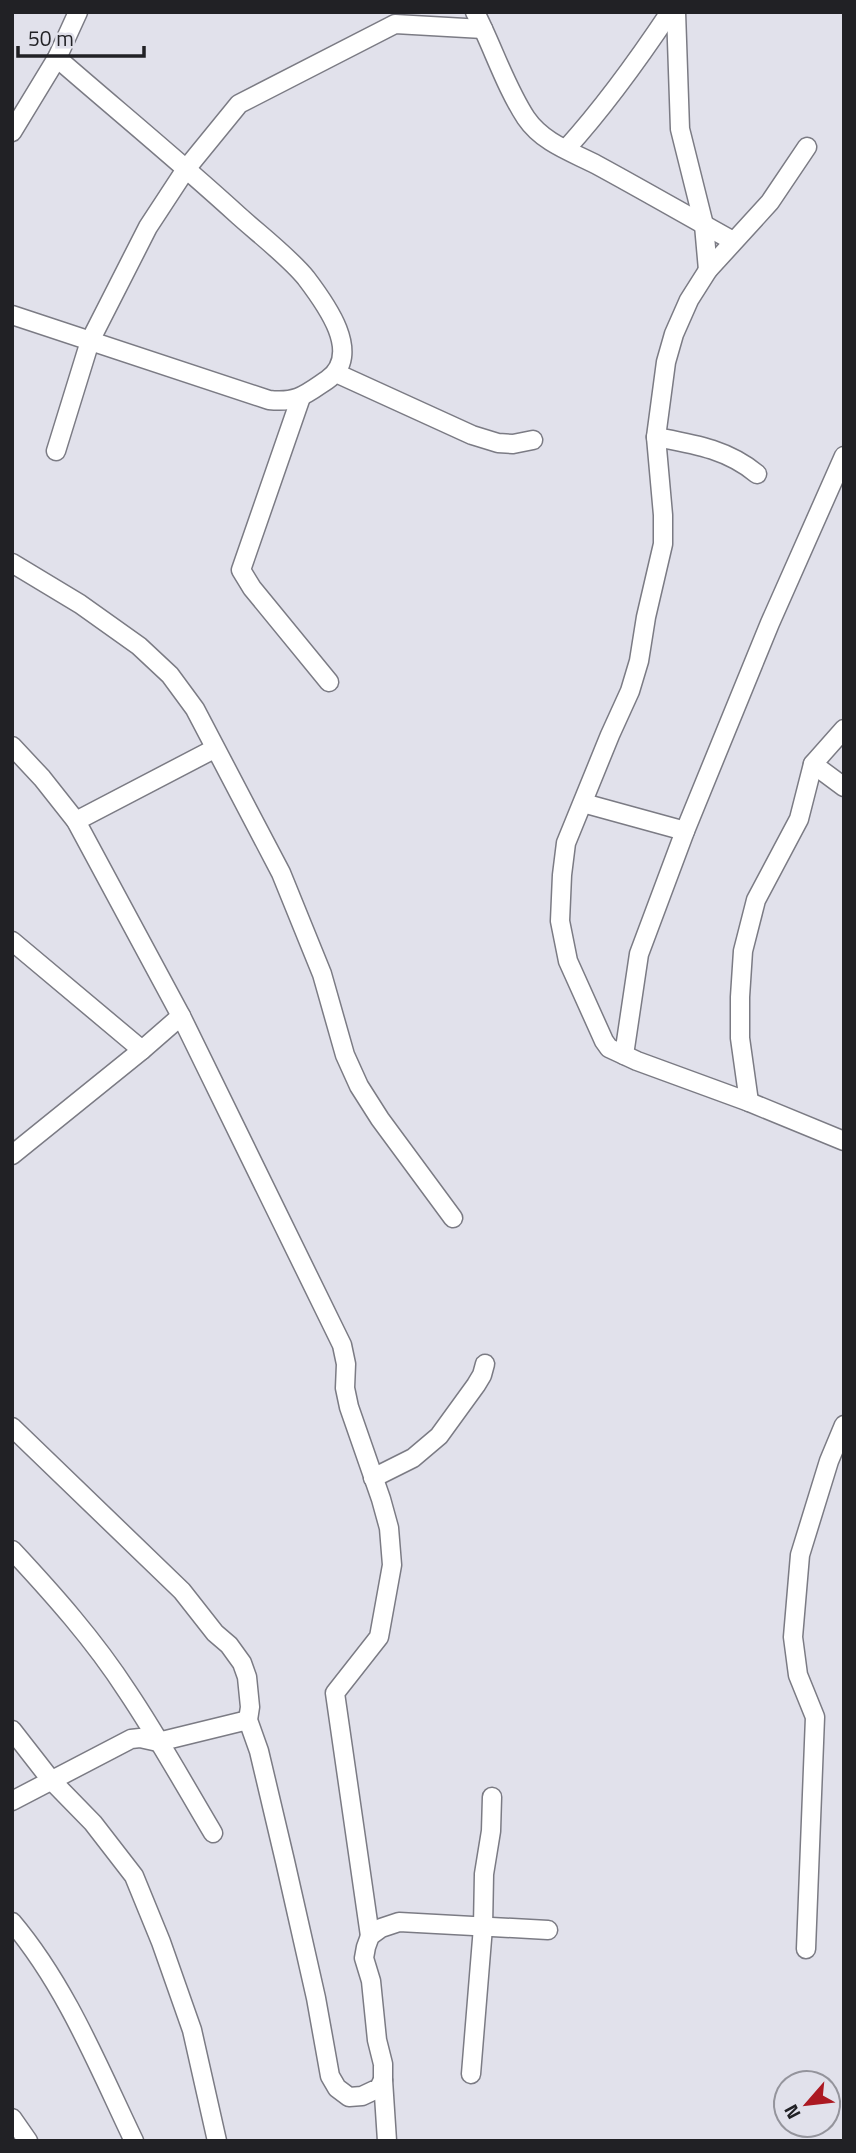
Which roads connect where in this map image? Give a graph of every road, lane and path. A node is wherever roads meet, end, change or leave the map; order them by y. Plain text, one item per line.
1 (78, 12) edge
2 (670, 12) edge
3 (676, 12) edge
4 (479, 20) edge
5 (57, 58) junction
6 (12, 132) edge
7 (807, 147) dead end
8 (566, 149) junction
9 (186, 169) junction
10 (704, 225) junction
11 (733, 241) junction
12 (708, 270) junction
13 (12, 315) edge
14 (90, 341) junction
15 (336, 373) junction
16 (301, 397) junction
17 (656, 437) junction
18 (533, 440) dead end
19 (56, 451) dead end
20 (844, 456) edge
21 (757, 474) dead end
22 (12, 563) edge
23 (330, 682) dead end
24 (844, 729) edge
25 (12, 746) edge
26 (214, 749) junction
27 (813, 764) junction
28 (844, 787) edge
29 (583, 803) junction
30 (76, 821) junction
31 (685, 831) junction
32 (12, 941) edge
33 (181, 1016) junction
34 (142, 1050) junction
35 (624, 1055) junction
36 (749, 1102) junction
37 (844, 1141) edge
38 (12, 1155) edge
39 (453, 1218) dead end
40 (485, 1364) dead end
41 (844, 1425) edge
42 (12, 1427) edge
43 (373, 1478) junction
44 (12, 1550) edge
45 (248, 1720) junction
46 (12, 1730) edge
47 (158, 1742) junction
48 (51, 1780) junction
49 (492, 1797) dead end
50 (12, 1801) edge
51 (214, 1833) dead end
52 (12, 1922) edge
53 (483, 1927) junction
54 (548, 1930) dead end
55 (370, 1936) junction
56 (806, 1950) dead end
57 (471, 2074) dead end
58 (383, 2080) junction
59 (12, 2118) edge
60 (28, 2141) edge
61 (134, 2141) edge
62 (218, 2141) edge
63 (387, 2141) edge

1 - 5 street
2 - 8 street
3 - 10 street
4 - 8 street
4 - 9 street
5 - 6 street
5 - 9 street
7 - 11 street
8 - 10 street
9 - 14 street
9 - 15 street
10 - 11 street
10 - 12 street
11 - 12 street
12 - 17 street
13 - 14 street
14 - 16 street
14 - 19 street
15 - 16 street
15 - 18 street
16 - 23 street
17 - 21 street
17 - 29 street
20 - 31 street
22 - 26 street
24 - 27 street
25 - 30 street
26 - 30 street
26 - 39 street
27 - 28 street
27 - 36 street
29 - 31 street
29 - 35 street
30 - 33 street
31 - 35 street
32 - 34 street
33 - 34 street
33 - 43 street
34 - 38 street
35 - 36 street
36 - 37 street
40 - 43 street
41 - 56 street
42 - 45 street
43 - 55 street
44 - 47 street
45 - 47 street
45 - 58 street
46 - 48 street
47 - 48 street
47 - 51 street
48 - 50 street
48 - 62 street
49 - 53 street
52 - 61 street
53 - 54 street
53 - 55 street
53 - 57 street
55 - 58 street
58 - 63 street
59 - 60 street

